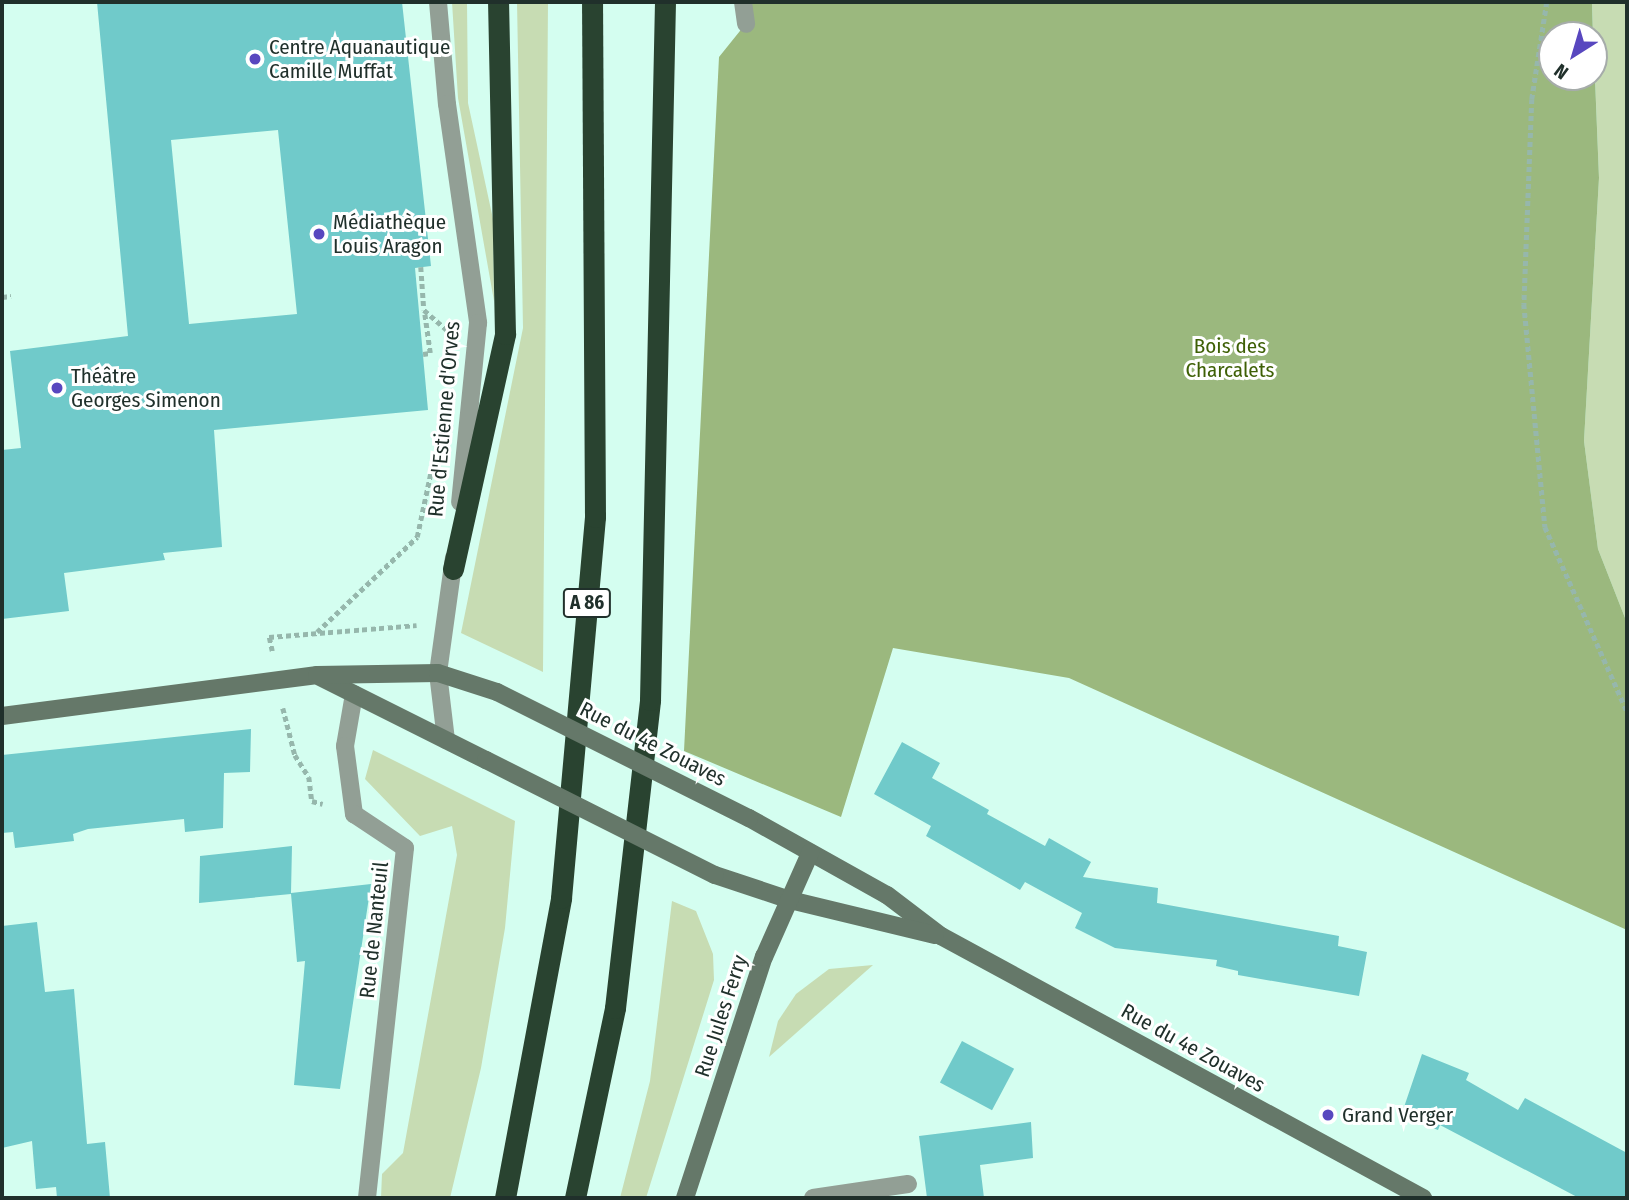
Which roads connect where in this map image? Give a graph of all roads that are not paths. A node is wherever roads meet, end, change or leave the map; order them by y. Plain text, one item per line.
1 (439, 2) edge
2 (498, 2) edge
3 (592, 2) edge
4 (665, 2) edge
5 (743, 2) edge
6 (746, 24) dead end
7 (453, 569) junction
8 (438, 673) junction
9 (317, 675) junction
10 (354, 694) junction
11 (2, 716) edge
12 (446, 740) junction
13 (810, 853) junction
14 (790, 900) junction
15 (941, 936) junction
16 (908, 1184) dead end
17 (367, 1198) edge
18 (505, 1198) edge
19 (575, 1198) edge
20 (685, 1198) edge
21 (813, 1198) edge
22 (1423, 1198) edge

1 - 7 street, Rue d'Estienne d'Orves
2 - 7 highway
3 - 18 highway, A 86
4 - 19 highway
5 - 6 street
7 - 8 street, Rue d'Estienne d'Orves
8 - 9 main road, Rue du 4e Zouaves
8 - 12 street, Rue d'Estienne d'Orves
8 - 13 main road, Rue du 4e Zouaves, bridge
9 - 10 main road, Rue du 4e Zouaves
9 - 11 main road, Rue du 4e Zouaves
10 - 12 main road, Rue du 4e Zouaves
10 - 17 street, Rue de Nanteuil
12 - 14 main road, Rue du 4e Zouaves, bridge
13 - 14 main road, Rue Jules Ferry
13 - 15 main road, Rue du 4e Zouaves
14 - 15 main road, Rue du 4e Zouaves
14 - 20 main road, Rue Jules Ferry
15 - 22 main road, Rue du 4e Zouaves
16 - 21 street

